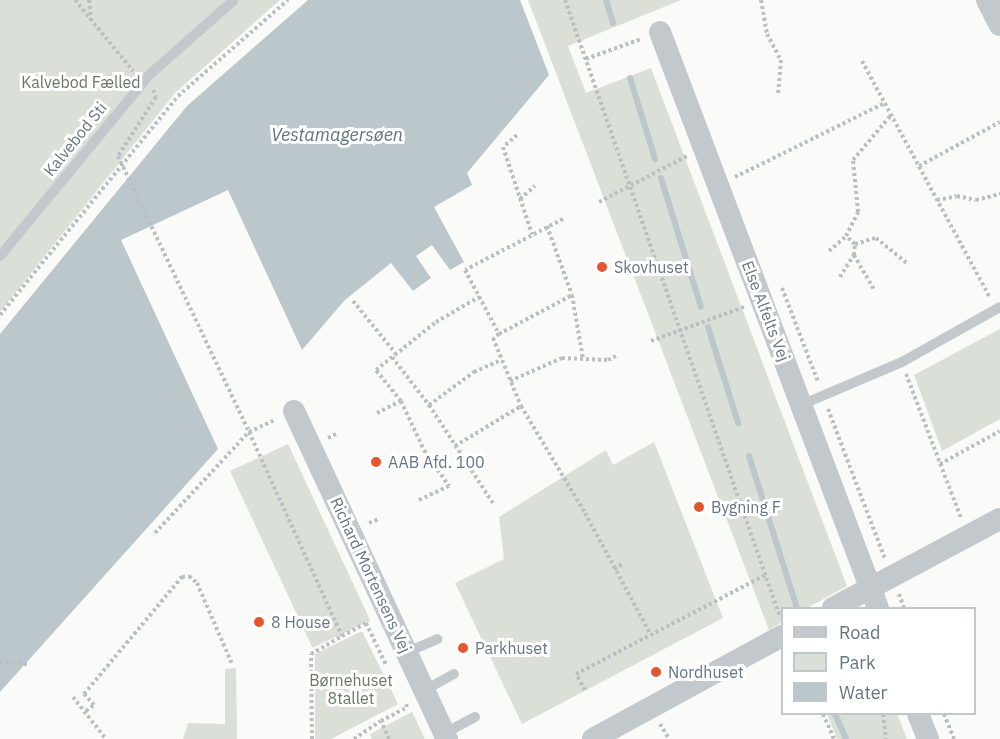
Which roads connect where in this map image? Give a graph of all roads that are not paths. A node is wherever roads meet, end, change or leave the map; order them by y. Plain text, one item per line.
1 (234, 0) edge
2 (987, 0) edge
3 (1000, 25) edge
4 (660, 32) road end
5 (0, 256) edge
6 (998, 308) edge
7 (801, 405) junction
8 (294, 411) road end
9 (1000, 519) edge
10 (875, 599) edge
11 (841, 607) edge
12 (781, 637) edge
13 (437, 639) dead end
14 (407, 652) junction
15 (454, 674) dead end
16 (425, 690) junction
17 (918, 715) edge
18 (475, 717) dead end
19 (446, 736) edge
20 (593, 739) edge
21 (928, 739) edge

1 - 5 lane, Kalvebod Sti
2 - 3 street
4 - 7 street, Else Alfelts Vej
6 - 7 lane
7 - 10 street, Else Alfelts Vej
8 - 14 street, Richard Mortensens Vej
9 - 10 street
10 - 11 street
12 - 20 street
13 - 14 lane
14 - 16 street, Richard Mortensens Vej
15 - 16 lane
16 - 19 street, Richard Mortensens Vej
17 - 21 street
18 - 19 lane

